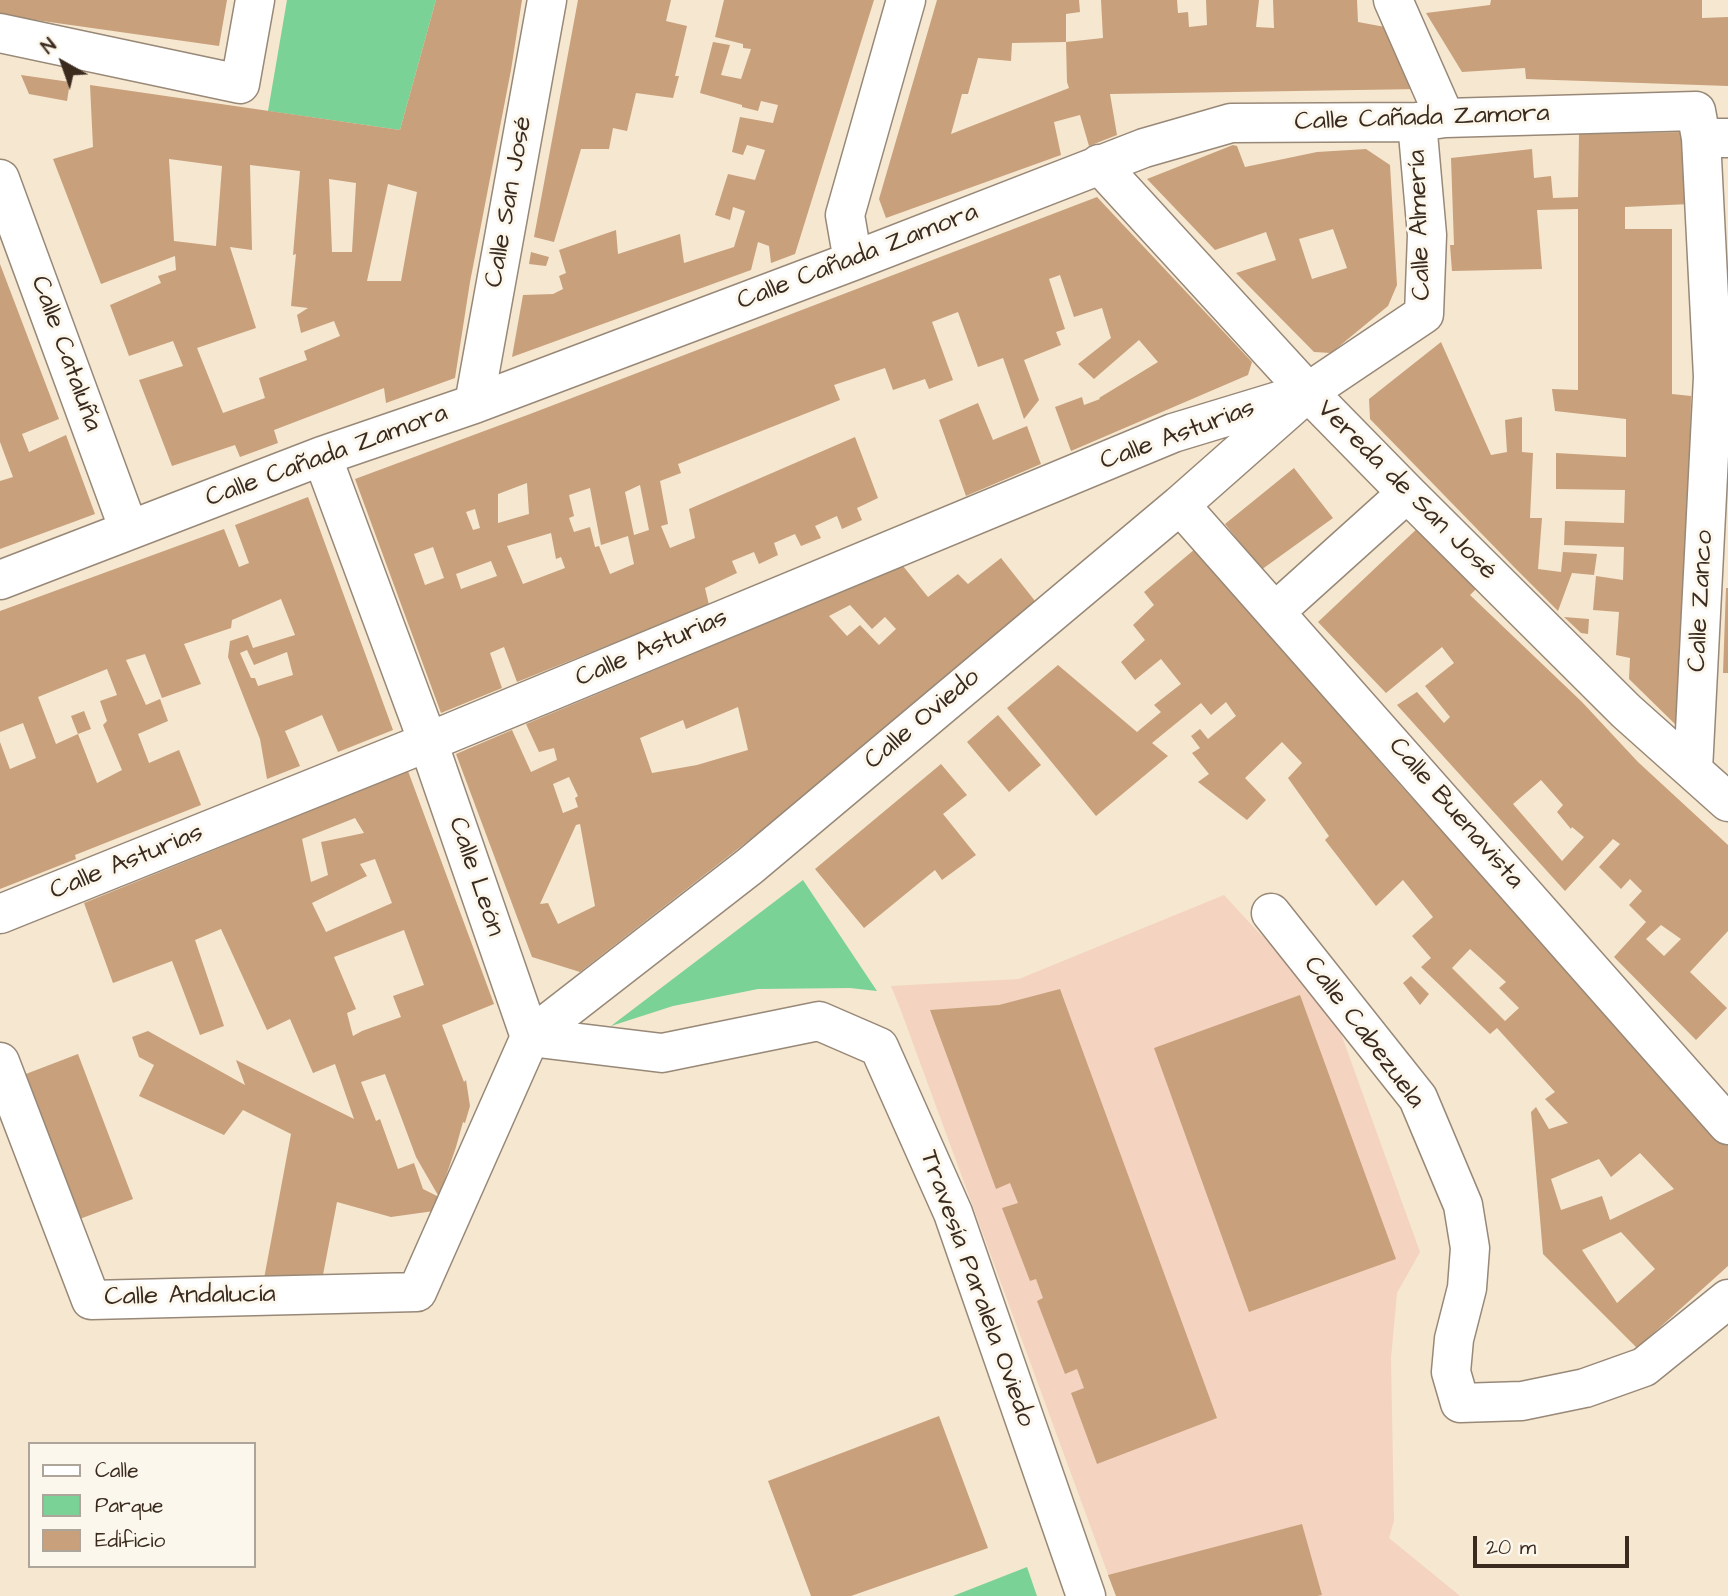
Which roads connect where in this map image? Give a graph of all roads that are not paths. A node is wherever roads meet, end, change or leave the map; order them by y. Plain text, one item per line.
1 (255, 0) edge
2 (547, 0) edge
3 (906, 0) edge
4 (1393, 0) edge
5 (0, 33) edge
6 (1431, 120) junction
7 (1714, 138) edge
8 (1099, 164) junction
9 (0, 178) edge
10 (853, 261) junction
11 (1308, 392) junction
12 (474, 404) junction
13 (322, 456) junction
14 (1407, 493) junction
15 (1180, 505) junction
16 (129, 530) junction
17 (0, 580) edge
18 (1276, 611) junction
19 (428, 742) junction
20 (1693, 771) junction
21 (1728, 802) edge
22 (1271, 913) dead end
23 (0, 914) edge
24 (530, 1037) junction
25 (0, 1062) edge
26 (1728, 1125) edge
27 (1728, 1299) edge
28 (1086, 1596) edge

1 - 5 street
2 - 12 street, Calle San José
3 - 10 street
4 - 6 street
6 - 7 street, Calle Cañada Zamora
6 - 8 street, Calle Cañada Zamora
6 - 11 street, Calle Almería
7 - 20 street, Calle Zanco
8 - 10 street, Calle Cañada Zamora
8 - 11 street, Vereda de San José
9 - 16 street, Calle Cataluña
10 - 12 street, Calle Cañada Zamora
11 - 14 street, Vereda de San José
11 - 15 street, Calle Oviedo
11 - 19 street, Calle Asturias
12 - 13 street, Calle Cañada Zamora
13 - 16 street, Calle Cañada Zamora
13 - 19 street, Calle León
14 - 18 street
14 - 20 street, Vereda de San José
15 - 18 street, Calle Buenavista
15 - 24 street, Calle Oviedo
16 - 17 street, Calle Cañada Zamora
18 - 26 street, Calle Buenavista
19 - 23 street, Calle Asturias
19 - 24 street, Calle León
20 - 21 street, Vereda de San José
22 - 27 street, Calle Cabezuela
24 - 25 street, Calle Andalucía
24 - 28 street, Travesía Paralela Oviedo

